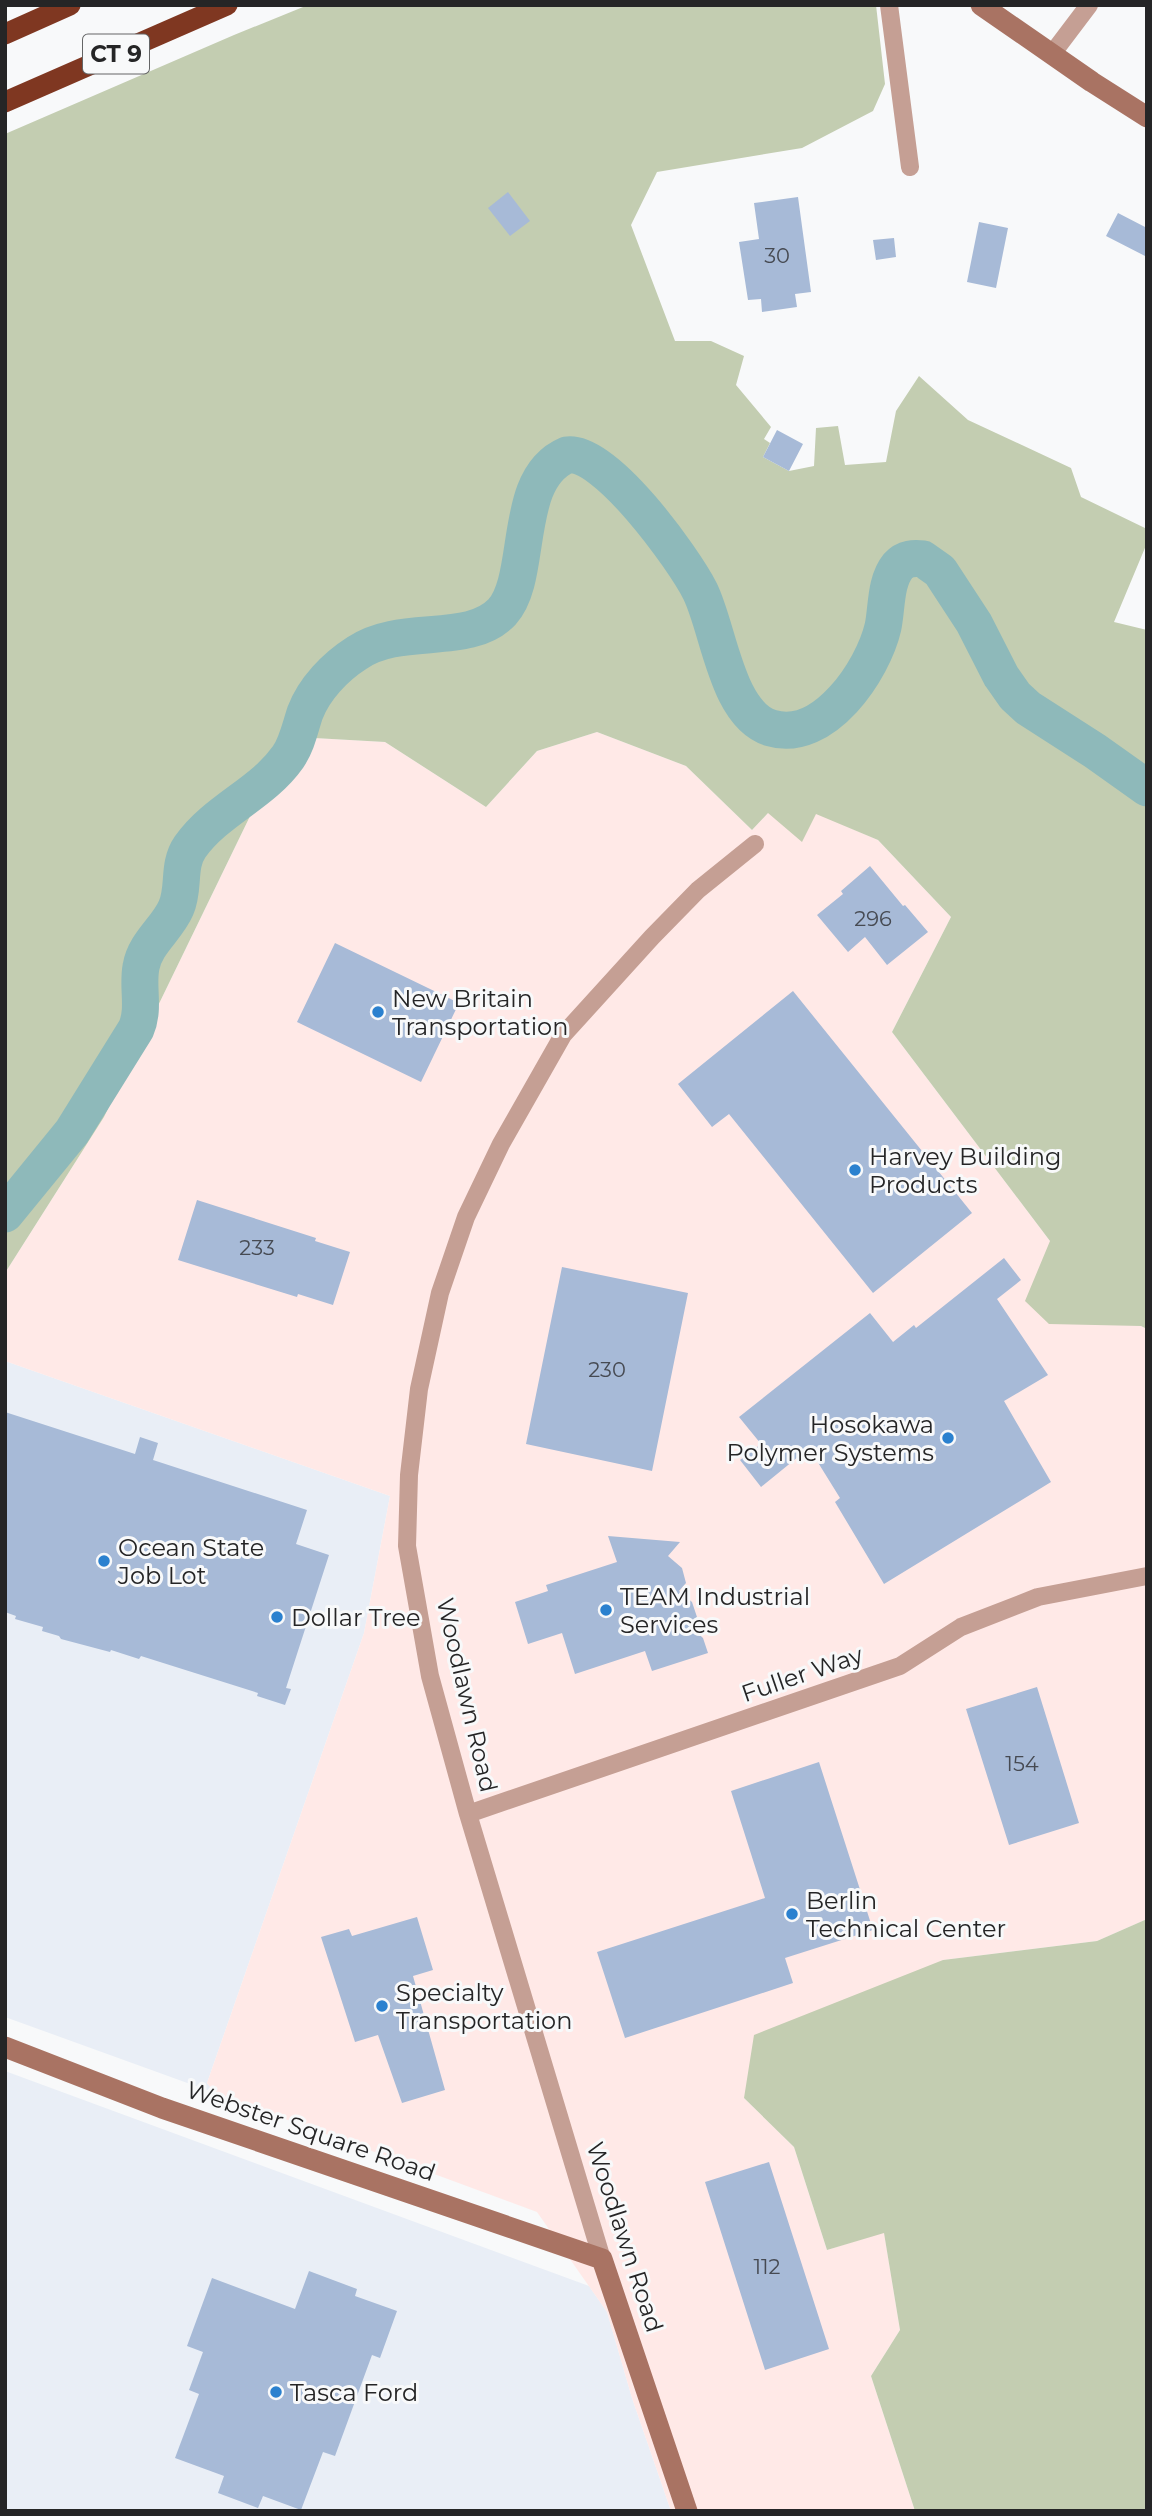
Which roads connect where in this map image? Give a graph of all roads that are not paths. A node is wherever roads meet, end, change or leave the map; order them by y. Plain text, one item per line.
1 (70, 5) edge
2 (227, 5) edge
3 (889, 5) edge
4 (981, 5) edge
5 (1089, 5) edge
6 (5, 34) edge
7 (1052, 54) junction
8 (5, 102) edge
9 (1147, 117) edge
10 (910, 167) dead end
11 (755, 844) dead end
12 (1147, 1576) edge
13 (468, 1814) junction
14 (5, 2047) edge
15 (602, 2259) junction
16 (687, 2511) edge

1 - 6 highway, CT 9
2 - 8 highway, CT 9
3 - 10 street
4 - 7 street
5 - 7 street
7 - 9 street
11 - 13 street, Woodlawn Road
12 - 13 street, Fuller Way
13 - 15 street, Woodlawn Road
14 - 15 street, Webster Square Road
15 - 16 street, Woodlawn Road

